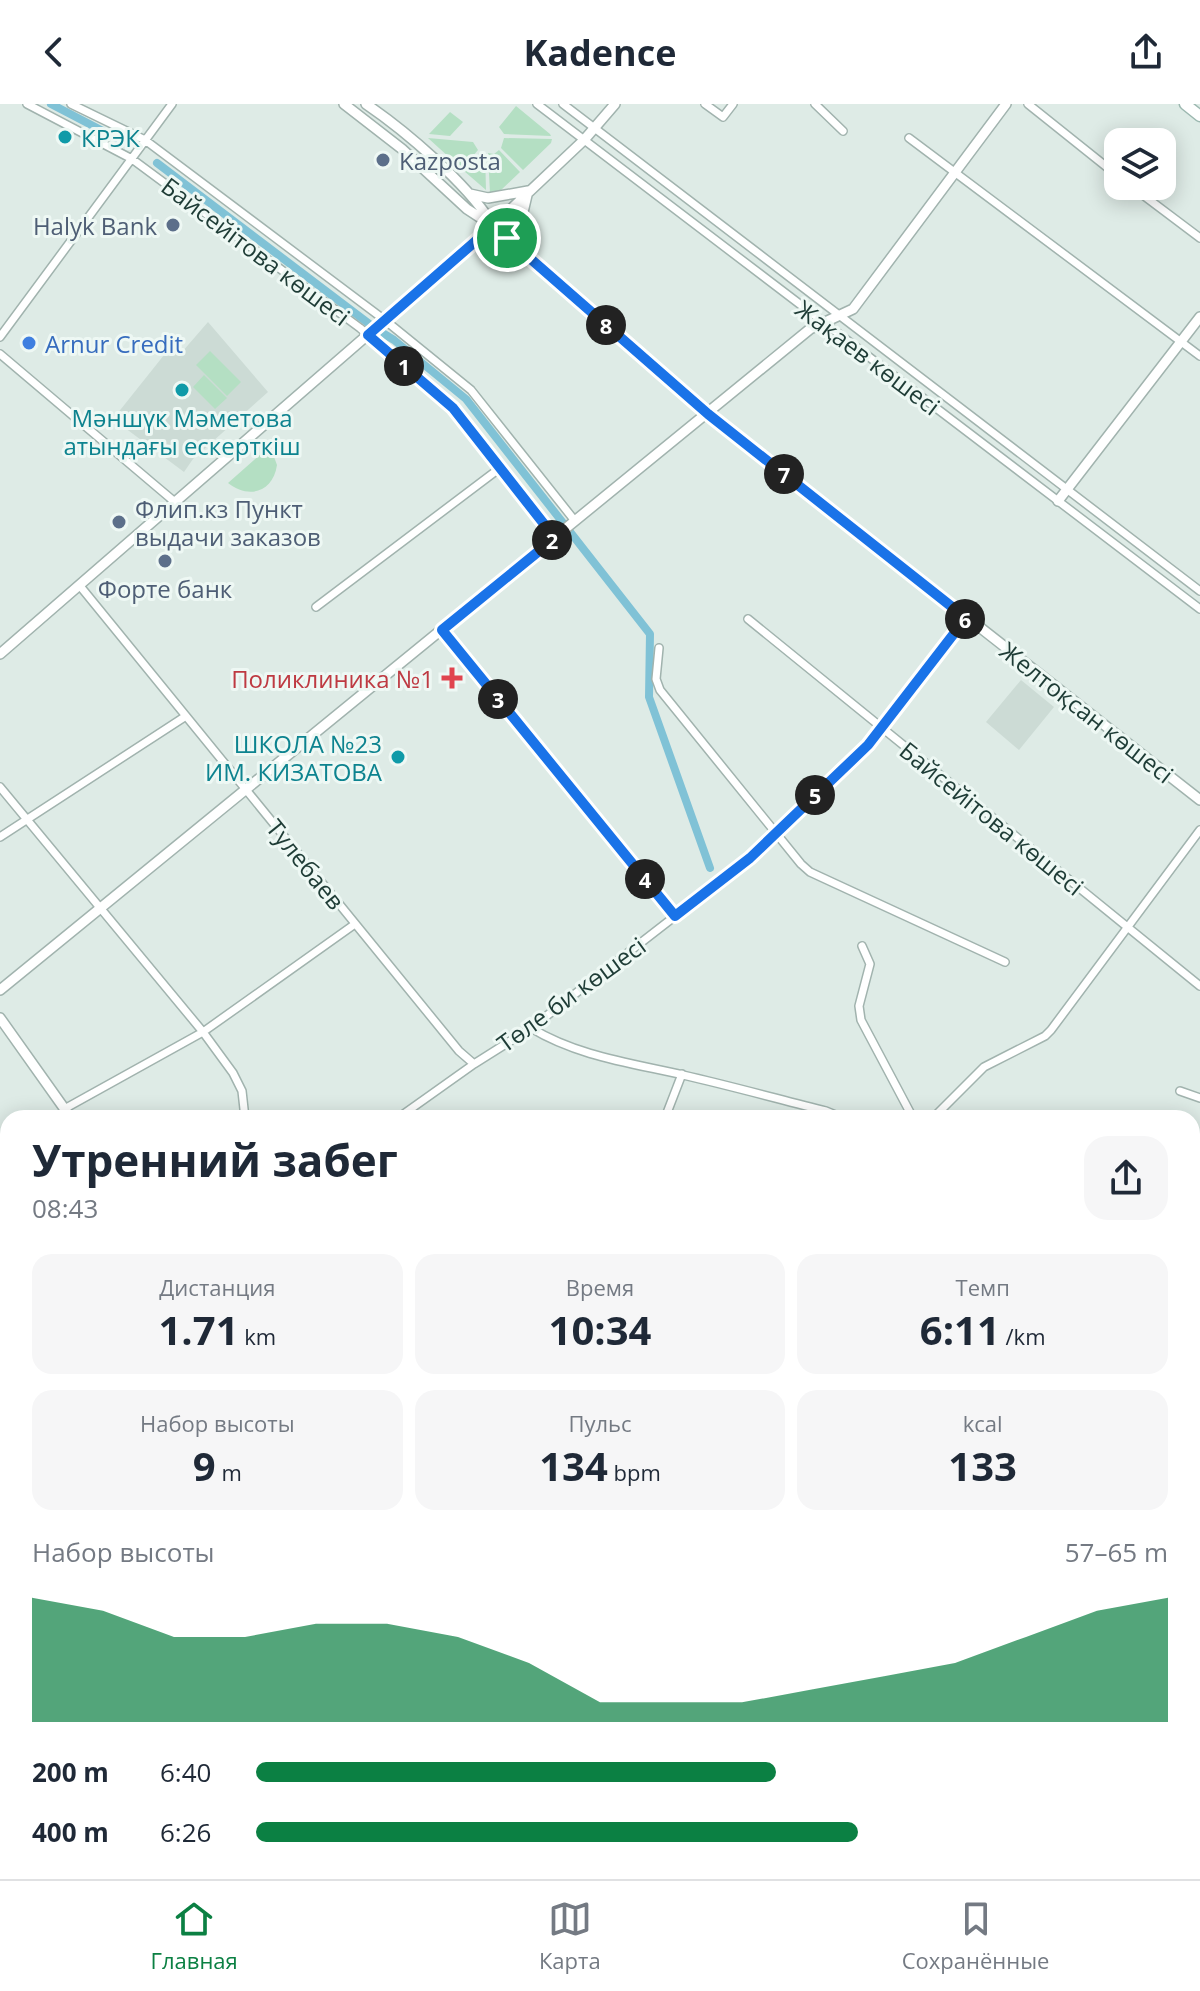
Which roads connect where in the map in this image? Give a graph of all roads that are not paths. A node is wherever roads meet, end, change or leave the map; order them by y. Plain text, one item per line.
1 (27, 104) edge
2 (71, 104) edge
3 (172, 104) edge
4 (344, 104) edge
5 (366, 104) edge
6 (537, 104) edge
7 (563, 104) edge
8 (615, 104) edge
9 (705, 104) edge
10 (733, 104) edge
11 (815, 104) edge
12 (1006, 104) edge
13 (1028, 104) edge
14 (1185, 104) edge
15 (1200, 116) edge
16 (594, 129) junction
17 (843, 131) dead end
18 (909, 138) dead end
19 (145, 140) junction
20 (584, 140) junction
21 (132, 159) junction
22 (1104, 165) edge
23 (955, 174) junction
24 (528, 191) junction
25 (470, 194) junction
26 (1150, 200) edge
27 (493, 226) junction
28 (1200, 238) edge
29 (528, 256) junction
30 (840, 315) junction
31 (1200, 317) edge
32 (386, 321) junction
33 (823, 323) junction
34 (368, 335) junction
35 (0, 337) edge
36 (1181, 341) junction
37 (0, 354) edge
38 (1200, 356) edge
39 (708, 414) junction
40 (500, 468) junction
41 (1068, 489) junction
42 (1058, 501) junction
43 (176, 503) junction
44 (575, 521) junction
45 (555, 538) junction
46 (80, 586) junction
47 (1200, 591) edge
48 (316, 607) dead end
49 (1200, 609) edge
50 (966, 618) junction
51 (748, 619) dead end
52 (442, 630) junction
53 (659, 648) dead end
54 (0, 654) edge
55 (186, 716) junction
56 (883, 729) junction
57 (0, 787) edge
58 (246, 790) junction
59 (1200, 800) edge
60 (27, 819) junction
61 (1200, 830) edge
62 (776, 832) junction
63 (0, 837) edge
64 (102, 908) junction
65 (675, 916) junction
66 (355, 924) junction
67 (1127, 927) junction
68 (862, 946) dead end
69 (1005, 962) dead end
70 (1200, 986) edge
71 (0, 990) edge
72 (0, 1018) edge
73 (531, 1028) junction
74 (203, 1032) junction
75 (474, 1064) junction
76 (682, 1074) junction
77 (1180, 1091) dead end
78 (1200, 1098) edge
79 (66, 1108) joint
80 (244, 1110) edge
81 (409, 1110) edge
82 (668, 1110) edge
83 (822, 1110) edge
84 (909, 1110) edge
85 (941, 1110) edge

1 - 21 street, Байсейітова көшесі
2 - 19 street, Байсейітова көшесі
3 - 19 street
4 - 27 street, Желтоқсан көшесі
5 - 25 street, Желтоқсан көшесі
6 - 20 street, Жақаев көшесі
7 - 16 street, Жақаев көшесі
8 - 16 street
9 - 10 street
11 - 17 street
12 - 23 street
13 - 22 street
14 - 15 main road
16 - 20 street
16 - 30 street, Жақаев көшесі
18 - 23 street
19 - 21 street
19 - 32 street, Байсейітова көшесі
20 - 24 street
20 - 33 street, Жақаев көшесі
21 - 34 street, Байсейітова көшесі
21 - 35 street
23 - 30 street
23 - 36 street
24 - 25 street
24 - 27 street
24 - 29 street
25 - 27 street, Желтоқсан көшесі
26 - 28 street
27 - 29 street, Желтоқсан көшесі
27 - 32 street
29 - 39 street, Желтоқсан көшесі
30 - 33 street
30 - 41 street, Жақаев көшесі
31 - 36 street
32 - 34 street
32 - 44 street, Байсейітова көшесі
33 - 39 street
33 - 42 street, Жақаев көшесі
34 - 40 street, Байсейітова көшесі
34 - 43 street
36 - 38 street
36 - 41 street
37 - 43 street
39 - 44 street
39 - 50 street, Желтоқсан көшесі
40 - 45 street, Байсейітова көшесі
40 - 48 street
41 - 42 street
41 - 47 street, Жақаев көшесі
42 - 49 street, Жақаев көшесі
43 - 46 street
44 - 45 street
45 - 52 street
46 - 54 street
46 - 55 street, Тулебаев
50 - 56 street, Төле би көшесі
50 - 59 street, Желтоқсан көшесі
51 - 56 street, Байсейітова көшесі
52 - 58 street
52 - 65 street
53 - 62 street
55 - 58 street, Тулебаев
55 - 60 street
56 - 62 street, Төле би көшесі
56 - 67 street, Байсейітова көшесі
57 - 60 street
58 - 64 street
58 - 66 street, Тулебаев
60 - 63 street
60 - 64 street
61 - 67 street
62 - 65 street, Төле би көшесі
62 - 69 street
64 - 71 street
64 - 74 street
65 - 73 street, Төле би көшесі
66 - 74 street
66 - 75 street, Тулебаев
67 - 70 street, Байсейітова көшесі
67 - 85 street
68 - 84 street
72 - 79 street
73 - 75 street, Төле би көшесі
73 - 76 street
74 - 79 street
74 - 80 street
75 - 81 street, Төле би көшесі
76 - 82 street
76 - 83 street
77 - 78 street

